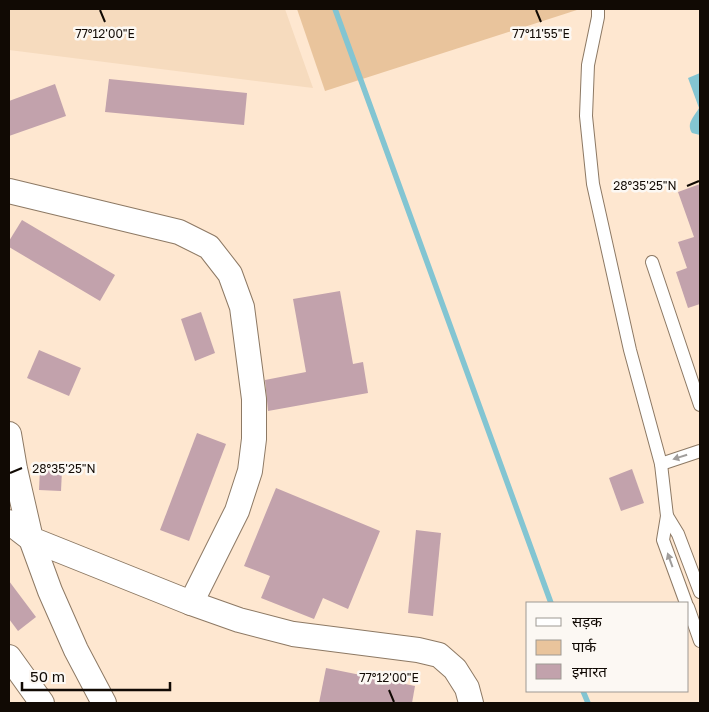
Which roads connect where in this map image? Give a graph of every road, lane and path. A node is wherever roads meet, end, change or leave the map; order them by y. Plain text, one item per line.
1 (598, 9) edge
2 (9, 192) edge
3 (652, 262) dead end
4 (700, 405) edge
5 (9, 434) edge
6 (700, 451) edge
7 (661, 464) junction
8 (667, 516) junction
9 (9, 522) edge
10 (31, 539) junction
11 (700, 592) edge
12 (686, 602) edge
13 (191, 603) junction
14 (689, 610) edge
15 (700, 641) edge
16 (9, 657) edge
17 (42, 703) edge
18 (104, 703) edge
19 (471, 703) edge

1 - 7 lane
2 - 13 street
3 - 4 lane
5 - 10 street
6 -> 7 lane
7 - 8 lane
8 - 11 lane
12 -> 8 lane
9 - 10 street
10 - 13 street
10 - 18 street
13 - 19 street
14 - 15 lane
16 - 17 street

